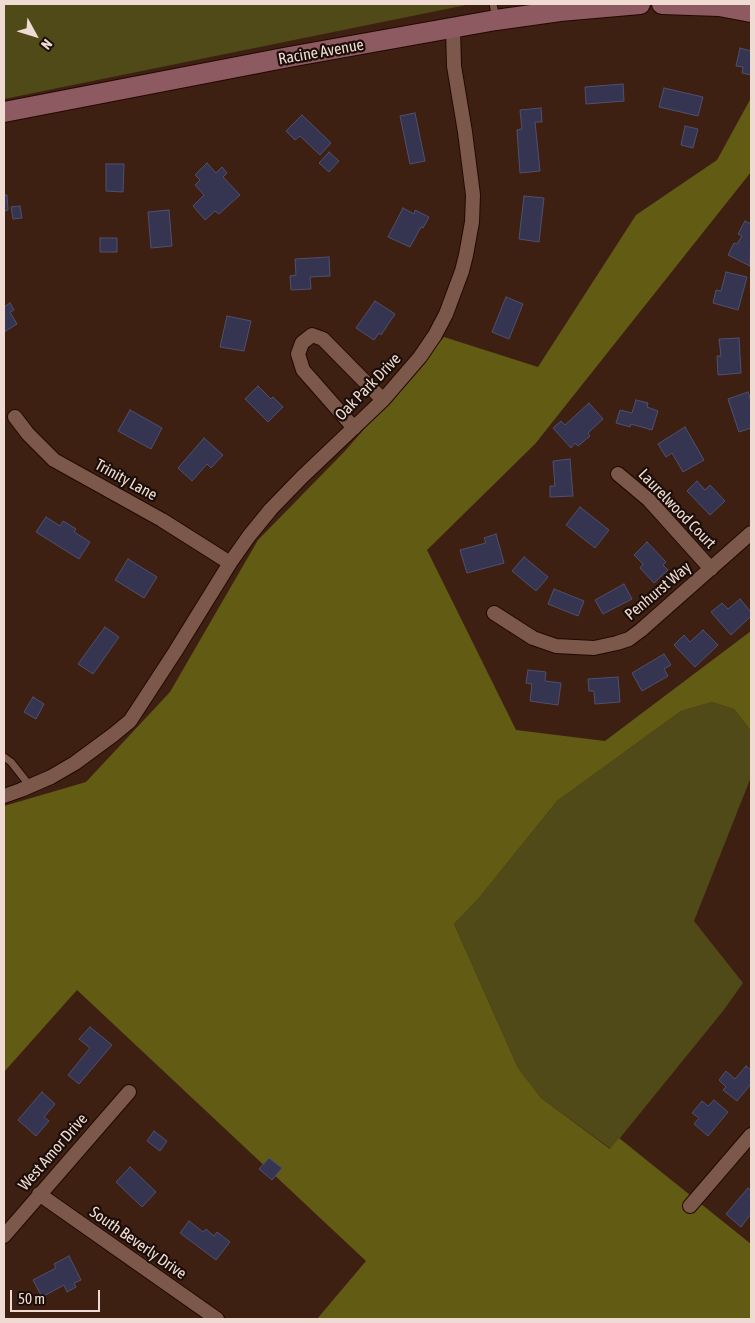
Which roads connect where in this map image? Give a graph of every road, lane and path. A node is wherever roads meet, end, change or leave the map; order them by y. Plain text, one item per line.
1 (640, 4) edge
2 (662, 4) edge
3 (495, 12) edge
4 (751, 12) edge
5 (453, 29) junction
6 (4, 112) edge
7 (383, 400) junction
8 (15, 417) dead end
9 (354, 428) junction
10 (618, 474) dead end
11 (751, 533) edge
12 (230, 563) junction
13 (711, 569) junction
14 (494, 613) dead end
15 (4, 757) edge
16 (30, 786) junction
17 (4, 796) edge
18 (128, 1092) dead end
19 (751, 1135) edge
20 (39, 1194) junction
21 (690, 1206) dead end
22 (4, 1236) edge
23 (217, 1319) edge

1 - 3 main road, Racine Avenue
2 - 4 main road
3 - 5 main road, Racine Avenue
5 - 6 main road, Racine Avenue
5 - 7 street, Oak Park Drive
7 - 9 street, Oak Park Drive
7 - 9 street
8 - 12 street, Trinity Lane
9 - 12 street, Oak Park Drive
10 - 13 street, Laurelwood Court
11 - 13 street, Penhurst Way
12 - 16 street, Oak Park Drive
13 - 14 street, Penhurst Way
15 - 16 lane
16 - 17 street, Oak Park Drive
18 - 20 street, West Amor Drive
19 - 21 street
20 - 22 street, West Amor Drive
20 - 23 street, South Beverly Drive

